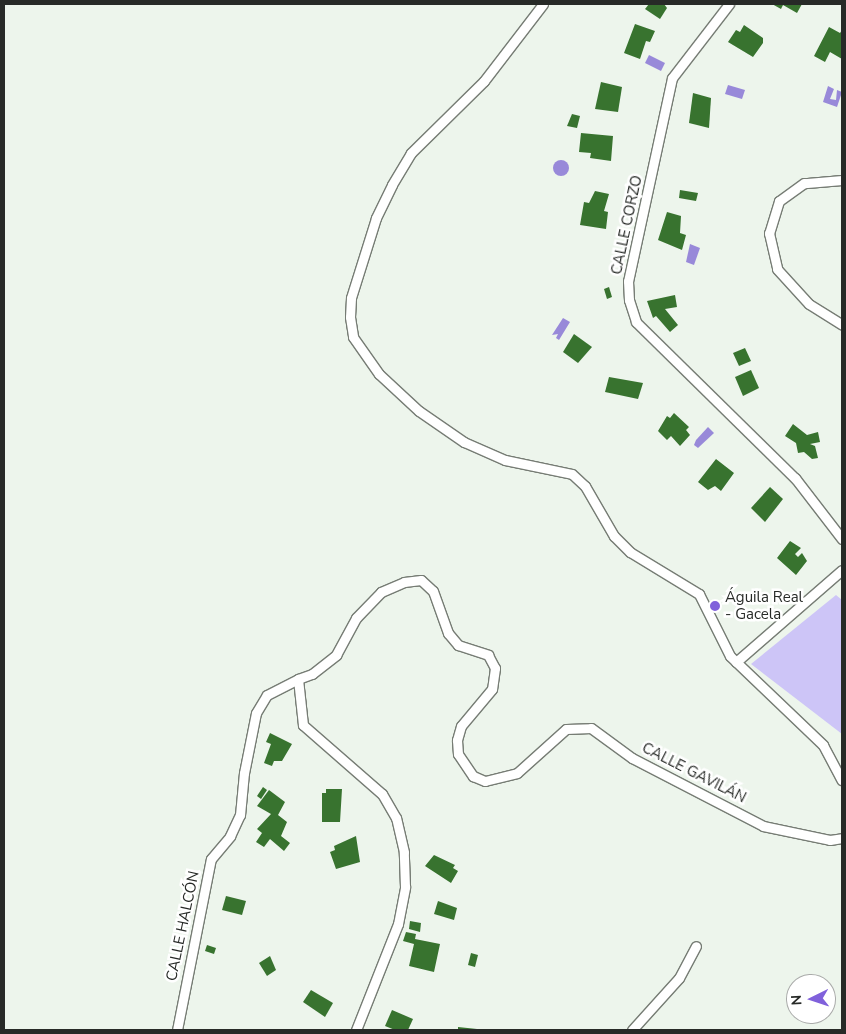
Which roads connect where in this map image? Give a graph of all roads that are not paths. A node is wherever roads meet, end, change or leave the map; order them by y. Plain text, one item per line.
1 (543, 4) edge
2 (729, 4) edge
3 (842, 180) edge
4 (842, 325) edge
5 (842, 539) edge
6 (842, 570) edge
7 (736, 662) junction
8 (298, 679) junction
9 (842, 780) edge
10 (842, 838) edge
11 (696, 946) dead end
12 (177, 1030) edge
13 (356, 1030) edge
14 (632, 1030) edge

1 - 7 street
2 - 5 street, CALLE CORZO
3 - 4 street
6 - 7 street
7 - 9 street
8 - 10 street, CALLE GAVILÁN
8 - 12 street, CALLE HALCÓN
8 - 13 street
11 - 14 street

